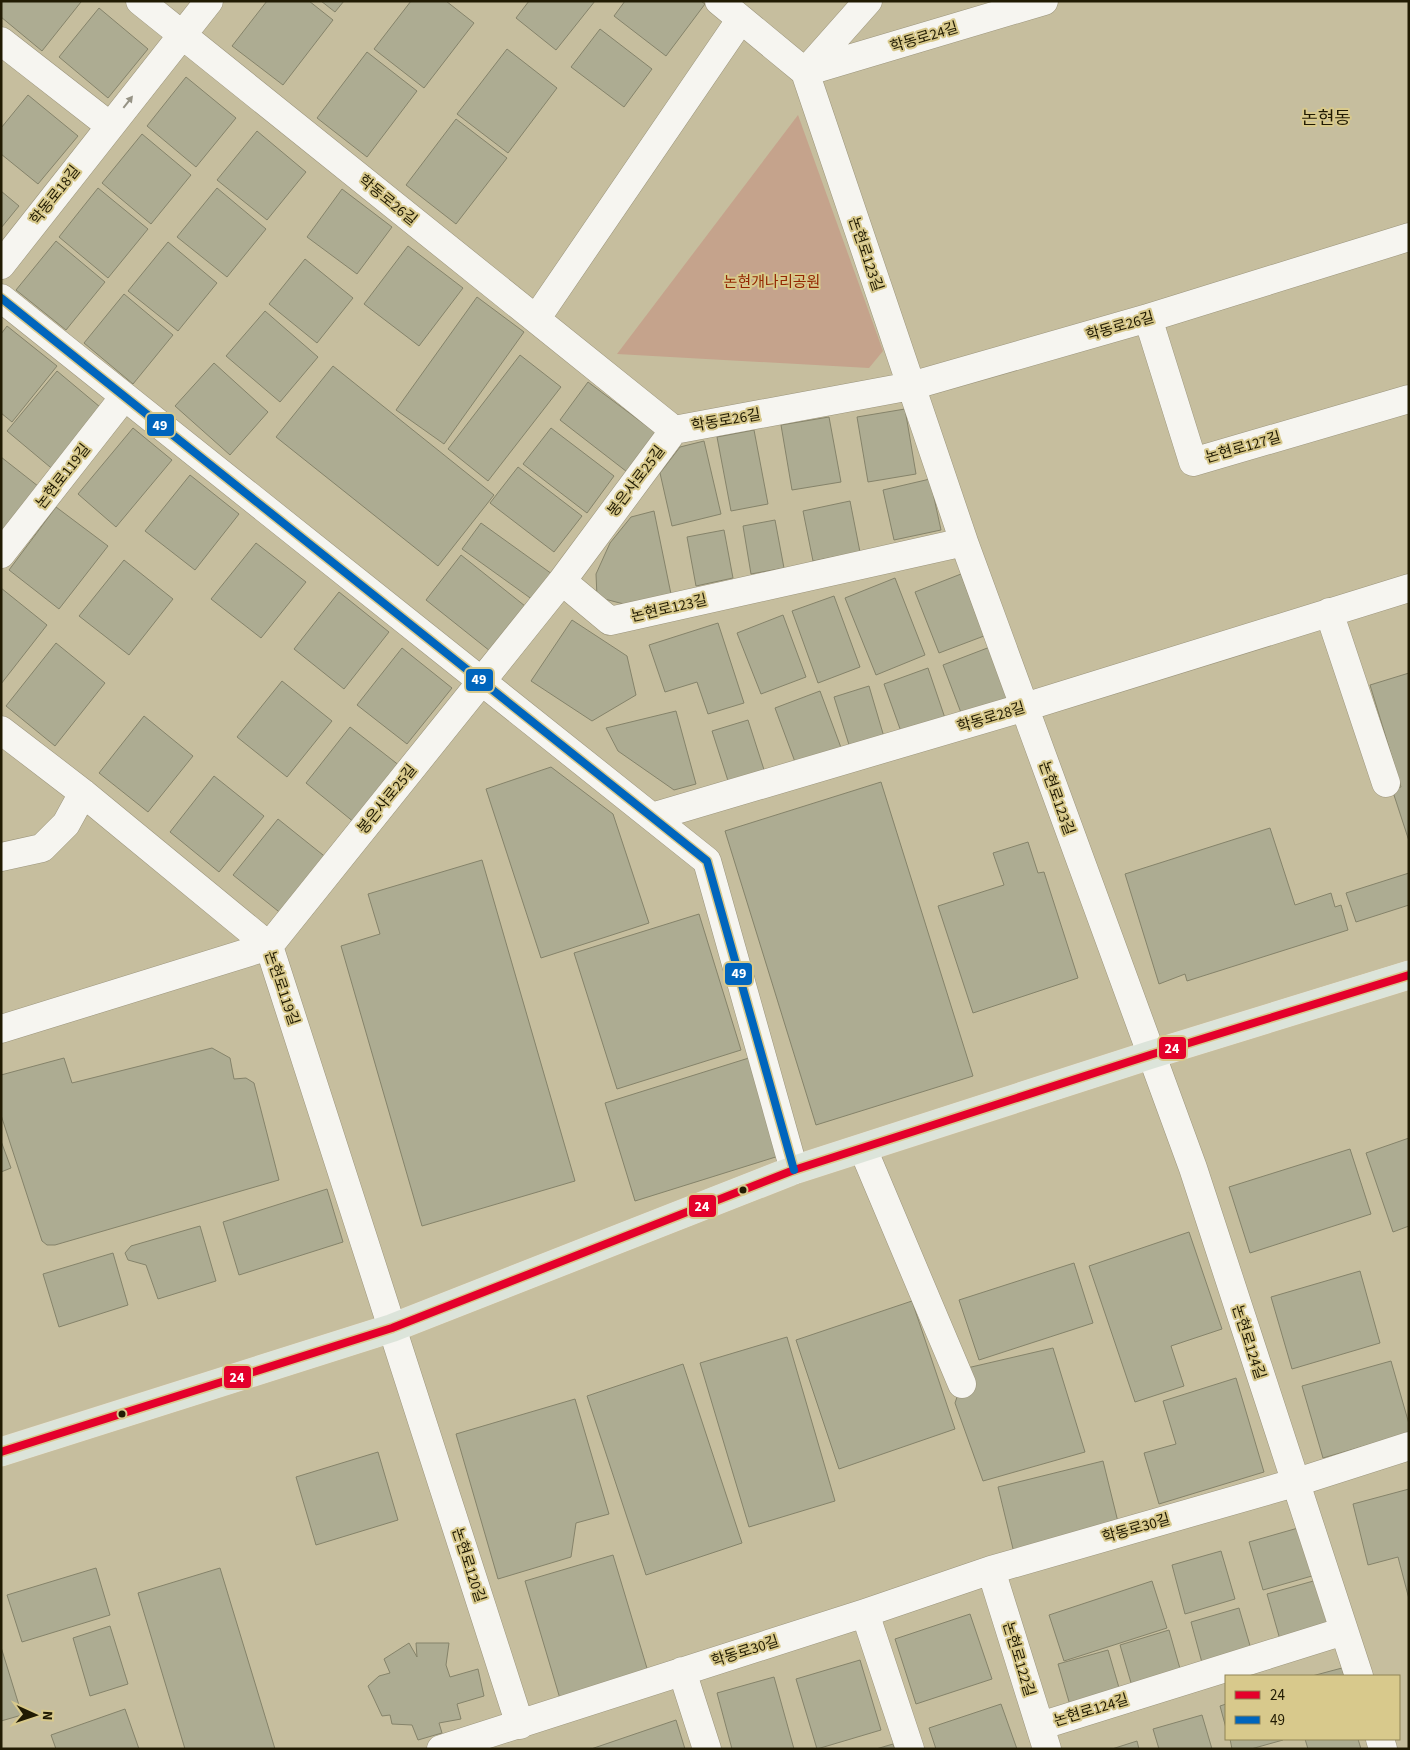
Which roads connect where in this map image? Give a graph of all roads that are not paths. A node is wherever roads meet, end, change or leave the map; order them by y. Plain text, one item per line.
1 (140, 1) edge
2 (209, 1) edge
3 (719, 1) edge
4 (868, 1) edge
5 (1044, 1) edge
6 (740, 19) junction
7 (182, 34) junction
8 (1, 41) edge
9 (805, 72) junction
10 (110, 126) junction
11 (1409, 238) edge
12 (1, 265) edge
13 (1, 298) edge
14 (1148, 318) junction
15 (536, 319) junction
16 (911, 386) junction
17 (124, 398) junction
18 (1409, 399) edge
19 (674, 430) junction
20 (964, 542) junction
21 (1, 554) edge
22 (562, 581) junction
23 (1409, 588) edge
24 (1329, 612) junction
25 (480, 682) junction
26 (1025, 707) junction
27 (1, 730) edge
28 (1386, 783) dead end
29 (83, 793) junction
30 (652, 817) junction
31 (1, 857) edge
32 (269, 946) junction
33 (1409, 975) edge
34 (1, 1030) edge
35 (1150, 1055) junction
36 (863, 1148) junction
37 (794, 1170) junction
38 (392, 1328) junction
39 (962, 1384) dead end
40 (1409, 1446) edge
41 (1, 1452) edge
42 (1294, 1483) junction
43 (991, 1570) junction
44 (865, 1613) junction
45 (1344, 1631) junction
46 (682, 1671) junction
47 (1359, 1675) edge
48 (520, 1725) junction
49 (1043, 1738) edge
50 (442, 1749) edge
51 (707, 1749) edge
52 (910, 1749) edge

1 - 7 street, 학동로26길
2 - 7 street, 학동로18길
3 - 6 street
4 - 9 street
5 - 9 street, 학동로24길
6 - 9 street
6 - 15 street
10 -> 7 street, 학동로18길
7 - 15 street, 학동로26길
8 - 10 street
9 - 16 street, 논현로123길
10 - 12 street, 학동로18길
11 - 14 street, 학동로26길
13 - 17 street
14 - 16 street, 학동로26길
14 - 18 street, 논현로127길
15 - 19 street, 학동로26길
16 - 19 street, 학동로26길
16 - 20 street, 논현로123길
17 - 21 street, 논현로119길
17 - 25 street
19 - 22 street, 봉은사로25길
20 - 22 street, 논현로123길
20 - 26 street, 논현로123길
22 - 25 street, 봉은사로25길
23 - 24 street, 학동로28길
24 - 26 street, 학동로28길
24 - 28 street
25 - 30 street
25 - 32 street, 봉은사로25길
26 - 30 street, 학동로28길
26 - 35 street, 논현로123길
27 - 29 street, 논현로119길
29 - 31 street
29 - 32 street, 논현로119길
30 - 37 street
32 - 34 street
32 - 38 street, 논현로119길
33 - 35 main road
35 - 36 main road
35 - 42 street, 논현로124길
36 - 37 main road
36 - 39 street
37 - 38 main road
38 - 41 main road
38 - 48 street, 논현로120길
40 - 42 street, 학동로30길
42 - 43 street, 학동로30길
42 - 45 street, 논현로124길
43 - 44 street, 학동로30길
43 - 49 street, 논현로122길
44 - 46 street, 학동로30길
44 - 52 street
45 - 47 street, 논현로124길
45 - 49 street, 논현로124길
46 - 48 street, 학동로30길
46 - 51 street
48 - 50 street

